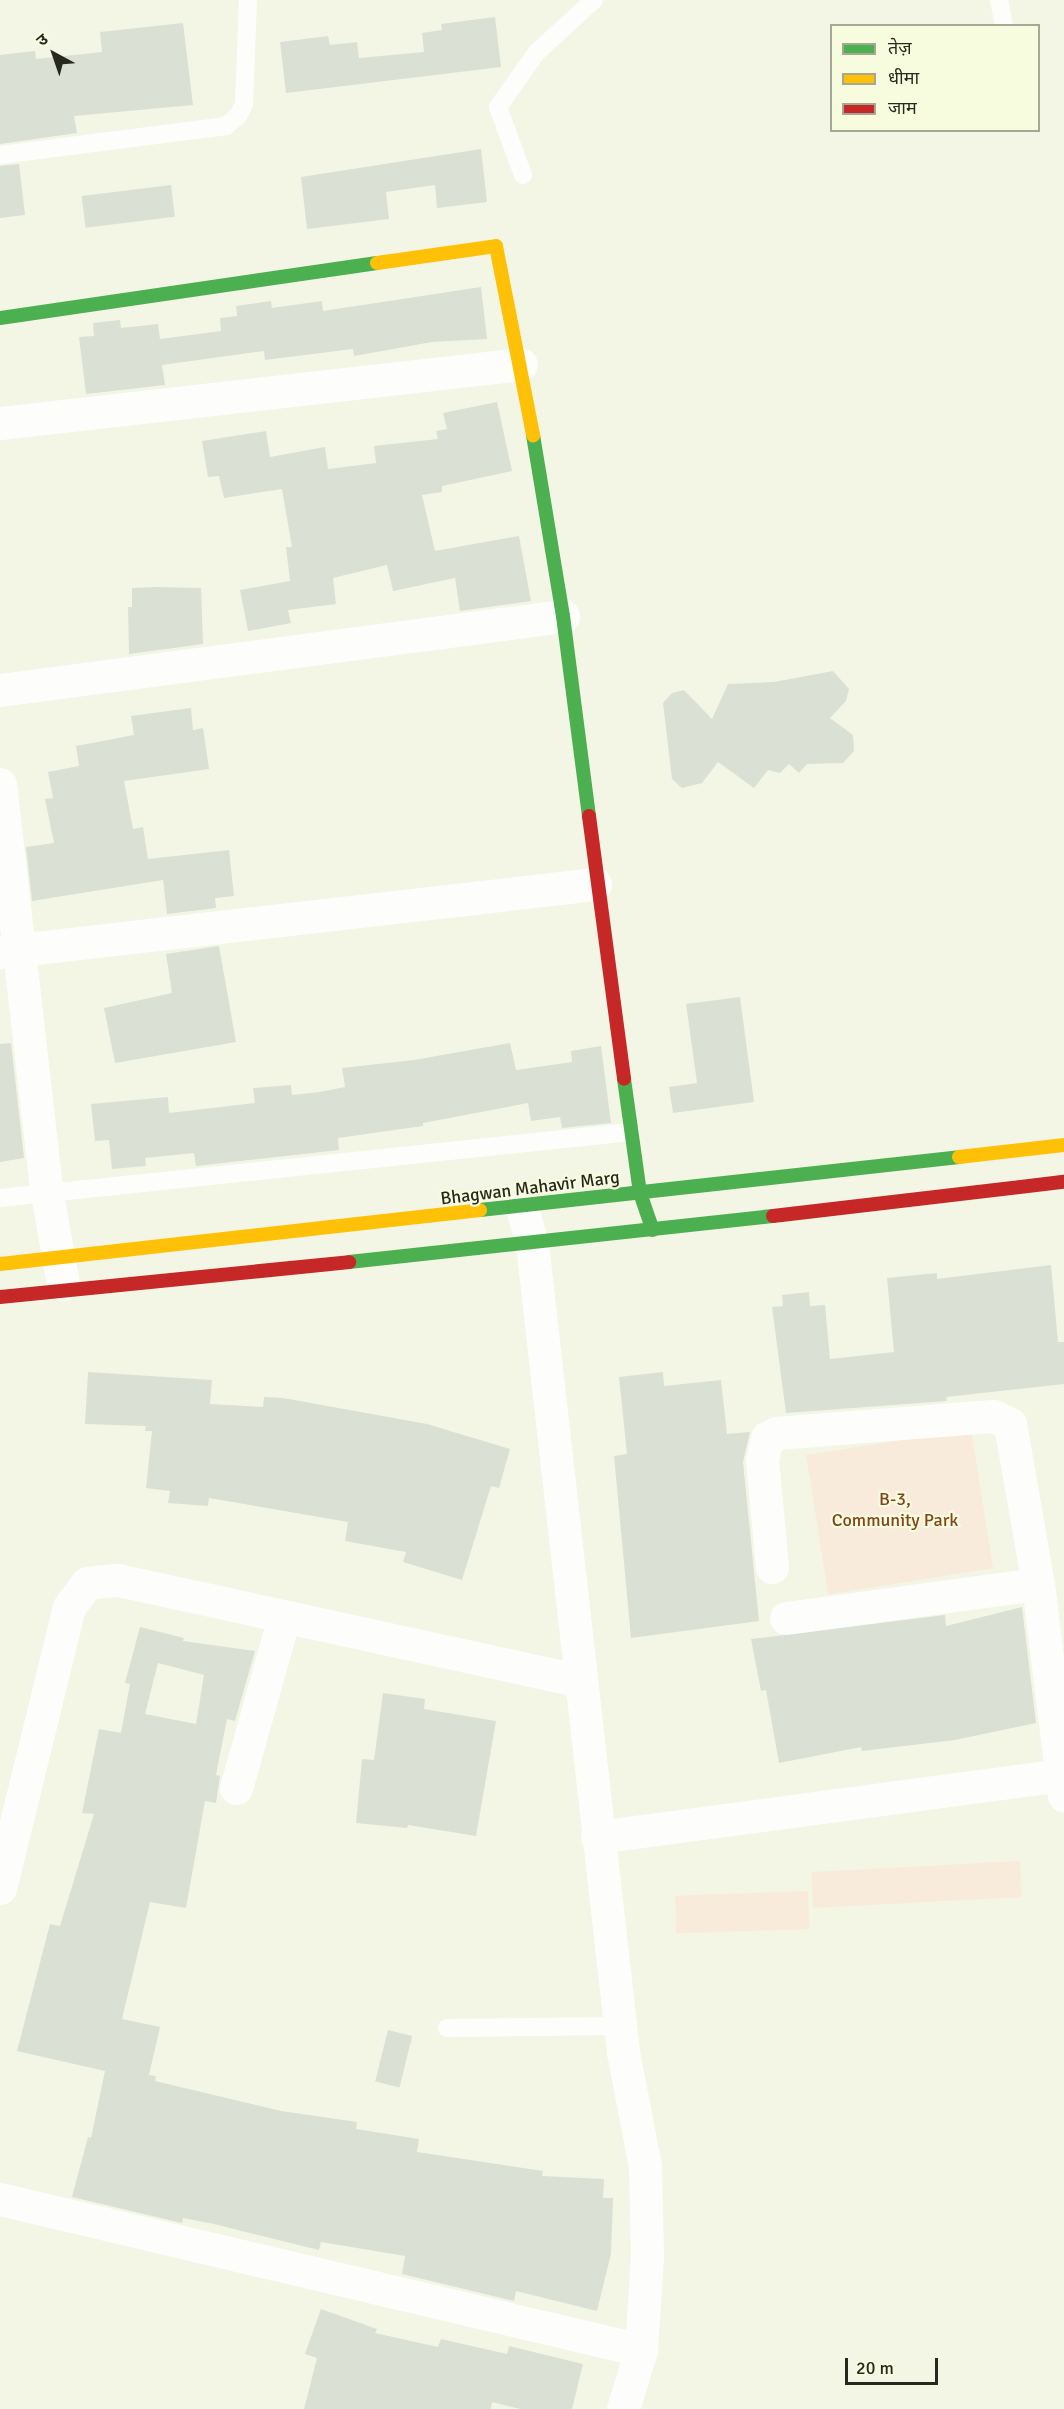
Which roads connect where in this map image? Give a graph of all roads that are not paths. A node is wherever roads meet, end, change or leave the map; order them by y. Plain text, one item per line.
1 (248, 0) edge
2 (594, 0) edge
3 (999, 0) edge
4 (1004, 24) edge
5 (0, 154) edge
6 (523, 175) dead end
7 (0, 318) edge
8 (521, 364) junction
9 (0, 423) edge
10 (563, 616) junction
11 (0, 690) edge
12 (0, 784) edge
13 (595, 884) junction
14 (10, 951) edge
15 (631, 1132) junction
16 (1064, 1145) edge
17 (1064, 1182) edge
18 (640, 1193) junction
19 (47, 1194) junction
20 (0, 1198) edge
21 (522, 1208) junction
22 (653, 1230) junction
23 (532, 1244) junction
24 (56, 1257) junction
25 (0, 1264) edge
26 (65, 1290) junction
27 (0, 1297) edge
28 (772, 1567) dead end
29 (1038, 1584) junction
30 (284, 1617) junction
31 (786, 1618) dead end
32 (580, 1681) junction
33 (1063, 1785) edge
34 (236, 1788) dead end
35 (597, 1837) junction
36 (0, 1888) edge
37 (620, 2026) junction
38 (447, 2028) dead end
39 (0, 2199) edge
40 (641, 2350) junction
41 (623, 2409) edge

1 - 5 lane
2 - 6 lane
3 - 4 lane
7 - 8 street
8 - 9 street
8 - 10 street
10 - 11 street
10 - 13 street
12 - 14 street
13 - 14 street
13 - 15 street
14 - 19 street
15 - 18 street
15 - 19 lane
16 - 18 street, Bhagwan Mahavir Marg
17 - 22 street
18 - 21 street, Bhagwan Mahavir Marg
18 - 22 street
19 - 20 lane
19 - 24 street
21 - 23 street
21 - 24 street, Bhagwan Mahavir Marg
22 - 23 street
23 - 26 street
23 - 32 street
24 - 25 street, Bhagwan Mahavir Marg
24 - 26 street
26 - 27 street
28 - 29 street
29 - 31 street
29 - 33 street
30 - 32 street
30 - 34 street
30 - 36 street
32 - 35 street
33 - 35 street
35 - 37 street
37 - 38 lane
37 - 40 street
39 - 40 street
40 - 41 street

